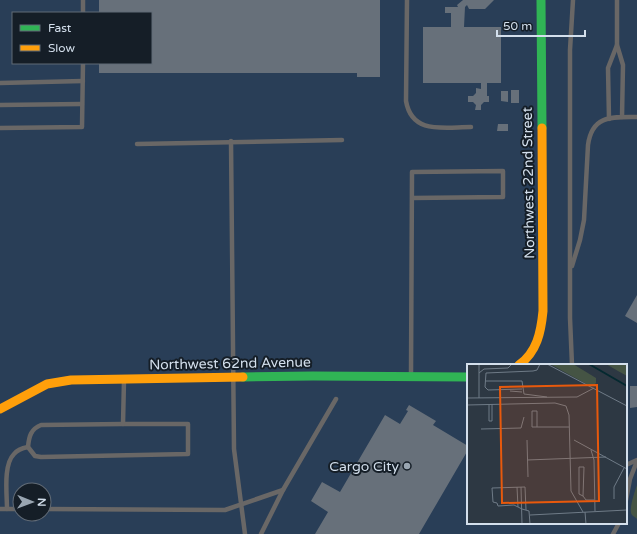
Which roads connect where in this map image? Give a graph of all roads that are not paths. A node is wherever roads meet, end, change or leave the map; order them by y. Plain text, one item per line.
1 (83, 0) edge
2 (407, 0) edge
3 (541, 0) edge
4 (573, 0) edge
5 (617, 0) edge
6 (83, 12) edge
7 (617, 45) junction
8 (83, 64) edge
9 (83, 81) junction
10 (0, 83) edge
11 (82, 104) junction
12 (0, 105) edge
13 (622, 117) junction
14 (637, 117) edge
15 (609, 119) junction
16 (471, 127) dead end
17 (0, 128) edge
18 (342, 140) dead end
19 (231, 142) junction
20 (137, 144) dead end
21 (412, 198) junction
22 (570, 270) junction
23 (522, 363) edge
24 (572, 364) edge
25 (412, 376) junction
26 (467, 377) edge
27 (233, 378) junction
28 (124, 379) junction
29 (336, 399) dead end
30 (0, 409) edge
31 (123, 424) junction
32 (28, 447) junction
33 (637, 460) edge
34 (627, 465) edge
35 (283, 490) junction
36 (627, 495) edge
37 (241, 504) junction
38 (0, 509) edge
39 (7, 509) junction
40 (12, 509) edge
41 (52, 509) edge
42 (618, 524) edge
43 (245, 534) edge
44 (261, 534) edge
45 (613, 534) edge

1 - 6 lane
2 - 16 lane
3 - 23 street, Northwest 22nd Street
4 - 22 lane
5 - 7 lane
7 - 13 lane
7 - 15 lane
8 - 9 lane
9 - 10 lane
9 - 11 lane
11 - 12 lane
11 - 17 lane
13 - 14 lane
13 - 15 lane
15 - 22 lane
18 - 19 lane
19 - 20 lane
19 - 27 lane
21 - 21 lane
21 - 25 lane
22 - 24 lane
25 - 26 street, Northwest 62nd Avenue
25 - 27 street, Northwest 62nd Avenue
27 - 28 street, Northwest 62nd Avenue
27 - 37 lane
28 - 30 street, Northwest 62nd Avenue
28 - 31 lane
29 - 35 lane
31 - 32 lane
31 - 32 lane
32 - 39 lane
33 - 34 lane
33 - 36 lane
35 - 37 lane
35 - 44 lane
37 - 41 lane
37 - 43 lane
38 - 39 lane
39 - 40 lane
42 - 45 lane

